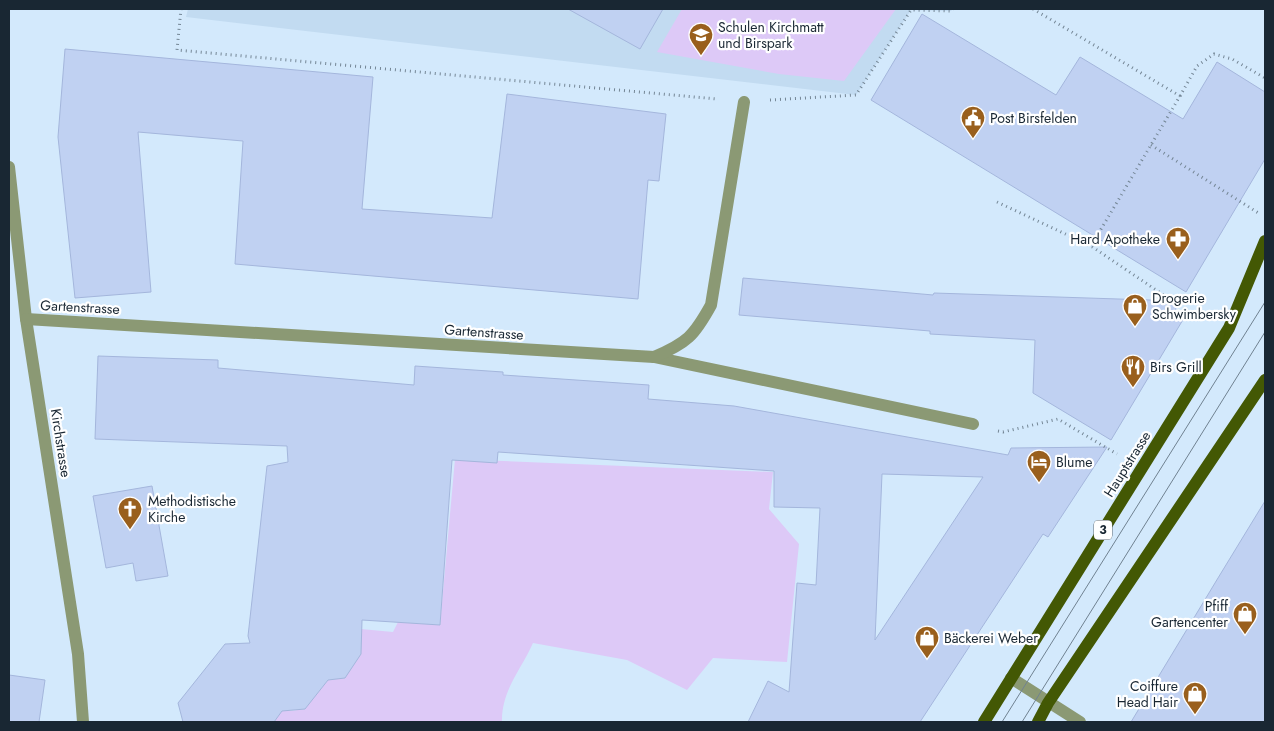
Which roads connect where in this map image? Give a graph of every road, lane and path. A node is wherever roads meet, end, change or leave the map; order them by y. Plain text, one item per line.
1 (181, 9) edge
2 (952, 9) edge
3 (1033, 9) edge
4 (1265, 78) edge
5 (1180, 96) junction
6 (744, 102) junction
7 (1150, 145) junction
8 (9, 168) edge
9 (997, 202) dead end
10 (1265, 217) edge
11 (1265, 241) edge
12 (1091, 246) junction
13 (26, 318) junction
14 (1224, 338) junction
15 (654, 357) junction
16 (1265, 380) edge
17 (973, 424) joint
18 (1142, 468) junction
19 (1011, 678) junction
20 (1048, 703) junction
21 (83, 722) edge
22 (984, 722) edge
23 (1038, 722) edge
24 (1080, 722) edge

1 - 6 path
2 - 6 path
3 - 5 path
4 - 5 path
5 - 7 path
6 - 15 street, Gartenstrasse
7 - 10 path
7 - 12 path
8 - 13 street, Kirchstrasse
9 - 12 path
11 - 14 main road, Hauptstrasse / 3
12 - 14 path
13 - 15 street, Gartenstrasse
13 - 21 street, Kirchstrasse
14 - 18 main road, Hauptstrasse / 3
15 - 17 street
16 - 20 main road
17 - 18 path
18 - 19 main road, Hauptstrasse / 3
19 - 20 street
19 - 22 main road, Hauptstrasse / 3
20 - 23 main road
20 - 24 street

